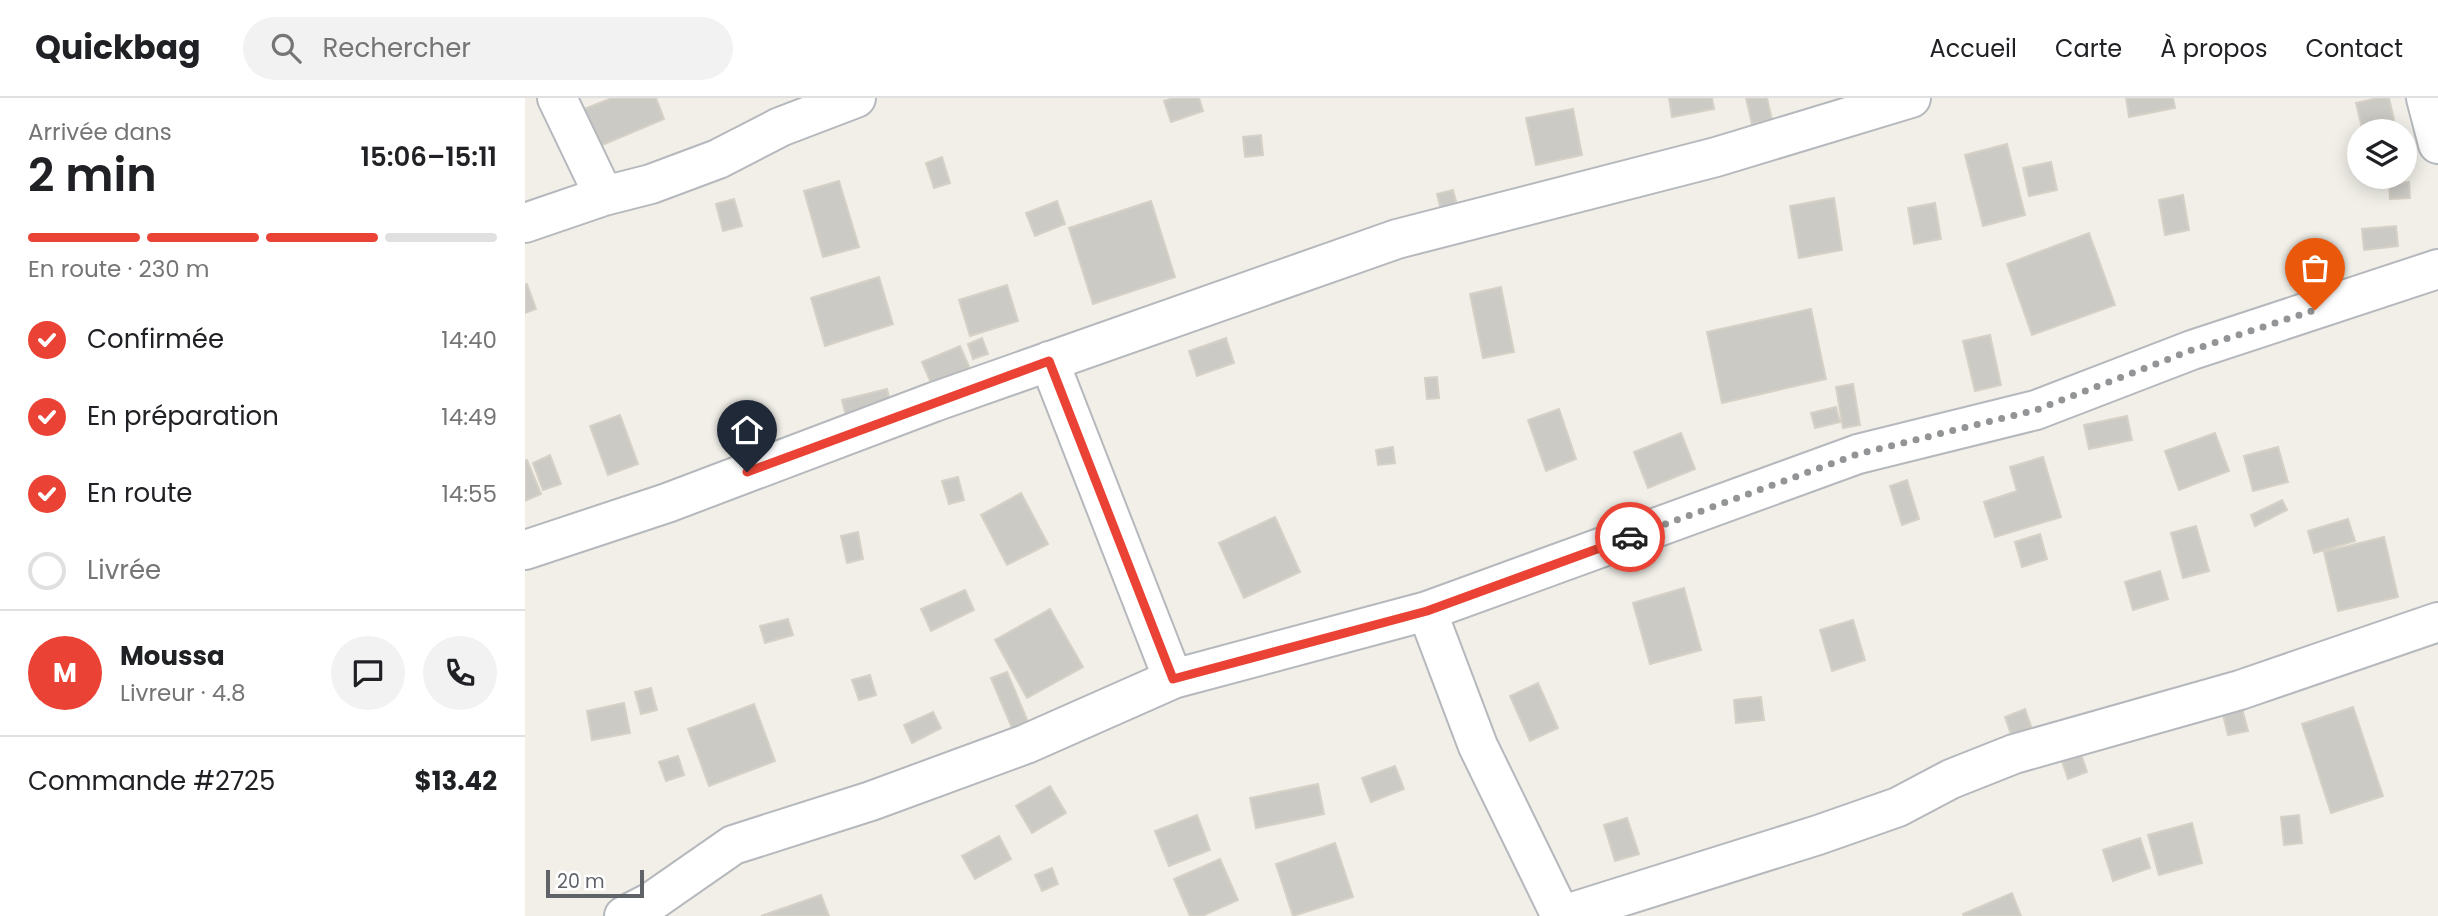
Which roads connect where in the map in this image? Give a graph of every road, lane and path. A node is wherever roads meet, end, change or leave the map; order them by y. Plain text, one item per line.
1 (557, 98) edge
2 (856, 98) edge
3 (1910, 98) edge
4 (2425, 98) edge
5 (2438, 144) edge
6 (604, 196) junction
7 (525, 223) edge
8 (2438, 269) edge
9 (1049, 361) junction
10 (525, 550) edge
11 (1427, 611) junction
12 (2438, 622) edge
13 (1173, 679) junction
14 (624, 916) edge
15 (1561, 916) edge

1 - 6 street
2 - 6 street
3 - 9 street
4 - 5 street
6 - 7 street
8 - 11 street
9 - 10 street
9 - 13 street
11 - 13 street
11 - 15 street
12 - 15 street
13 - 14 street

